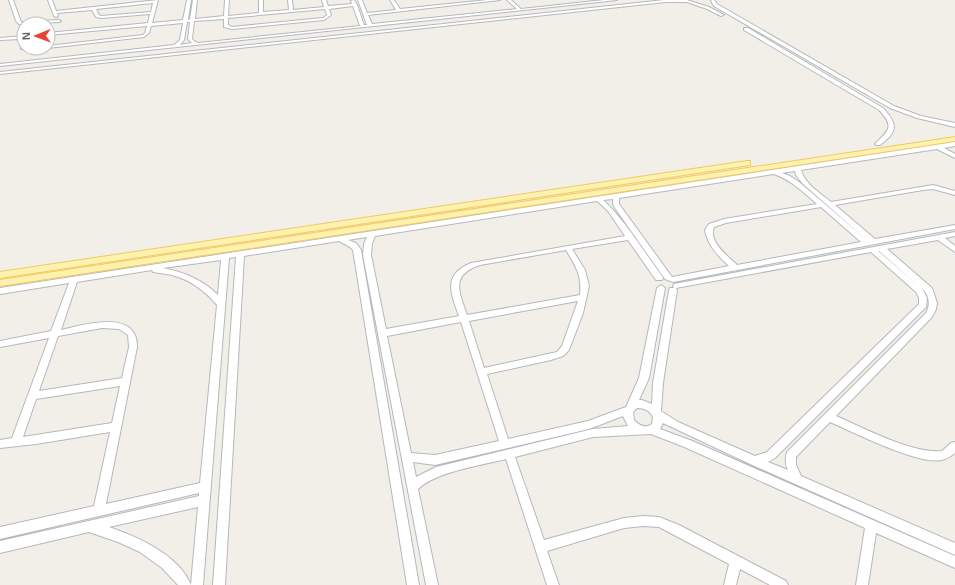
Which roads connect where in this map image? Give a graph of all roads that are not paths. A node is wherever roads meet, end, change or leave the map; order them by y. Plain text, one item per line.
1 (11, 0) edge
2 (50, 0) edge
3 (125, 0) edge
4 (189, 0) edge
5 (195, 0) edge
6 (227, 0) edge
7 (261, 0) edge
8 (290, 0) edge
9 (324, 0) edge
10 (360, 0) edge
11 (392, 0) edge
12 (498, 0) edge
13 (509, 0) edge
14 (615, 0) edge
15 (644, 0) edge
16 (714, 0) edge
17 (156, 1) edge
18 (686, 1) edge
19 (354, 2) edge
20 (461, 2) edge
21 (123, 5) junction
22 (717, 6) junction
23 (92, 8) junction
24 (326, 8) junction
25 (708, 8) junction
26 (398, 10) junction
27 (520, 10) junction
28 (291, 11) junction
29 (55, 12) junction
30 (153, 13) junction
31 (261, 14) junction
32 (365, 14) junction
33 (226, 17) junction
34 (193, 20) junction
35 (59, 21) junction
36 (185, 21) junction
37 (149, 24) junction
38 (370, 26) junction
39 (363, 27) junction
40 (64, 33) junction
41 (56, 34) edge
42 (16, 38) edge
43 (0, 39) edge
44 (198, 44) junction
45 (56, 46) edge
46 (175, 47) junction
47 (0, 65) edge
48 (0, 70) edge
49 (0, 73) edge
50 (888, 105) junction
51 (876, 106) junction
52 (955, 125) edge
53 (954, 142) edge
54 (878, 144) junction
55 (934, 144) junction
56 (955, 156) edge
57 (797, 168) junction
58 (774, 172) junction
59 (801, 182) junction
60 (955, 193) edge
61 (616, 196) junction
62 (598, 199) junction
63 (830, 204) junction
64 (822, 205) junction
65 (955, 227) edge
66 (357, 233) junction
67 (372, 234) junction
68 (955, 234) edge
69 (630, 237) junction
70 (939, 237) junction
71 (339, 239) junction
72 (873, 246) junction
73 (568, 248) junction
74 (955, 250) edge
75 (225, 253) junction
76 (240, 254) junction
77 (736, 268) junction
78 (139, 270) junction
79 (0, 275) edge
80 (659, 278) junction
81 (74, 280) junction
82 (238, 280) junction
83 (223, 282) junction
84 (0, 283) edge
85 (673, 283) junction
86 (661, 288) junction
87 (0, 291) edge
88 (583, 297) junction
89 (220, 304) junction
90 (464, 319) junction
91 (55, 334) junction
92 (384, 334) junction
93 (2, 343) edge
94 (0, 353) edge
95 (482, 372) junction
96 (126, 381) junction
97 (33, 396) junction
98 (629, 408) junction
99 (657, 414) junction
100 (829, 416) junction
101 (116, 428) junction
102 (646, 430) junction
103 (16, 442) junction
104 (0, 444) edge
105 (955, 446) edge
106 (507, 449) junction
107 (408, 457) junction
108 (754, 461) junction
109 (797, 480) junction
110 (414, 486) junction
111 (205, 487) junction
112 (204, 500) junction
113 (99, 511) junction
114 (871, 525) junction
115 (89, 527) junction
116 (0, 533) edge
117 (0, 547) edge
118 (540, 547) junction
119 (955, 549) edge
120 (736, 561) junction
121 (955, 562) edge
122 (185, 585) edge
123 (196, 585) edge
124 (219, 585) edge
125 (413, 585) edge
126 (432, 585) edge
127 (553, 585) edge
128 (730, 585) edge
129 (782, 585) edge
130 (862, 585) edge

1 - 35 street
2 - 29 street
3 - 21 street
4 - 36 street
5 - 34 street
6 - 33 street
7 - 31 street
8 - 28 street
9 - 24 street
10 - 32 street
11 - 26 street
12 - 20 street
13 - 27 street
14 - 27 street
15 - 48 street
16 - 18 street
16 - 22 street
17 - 21 street
17 - 30 street
18 - 25 street
18 - 49 street
19 - 24 street
19 - 39 street
20 - 26 street
21 - 23 street
22 - 25 street
22 - 50 street
23 - 29 street
23 - 30 street
24 - 28 street
24 - 33 street
25 - 51 street
26 - 32 street
27 - 38 street
28 - 31 street
29 - 35 street
30 - 37 street
31 - 33 street
32 - 38 street
33 - 34 street
34 - 36 street
34 - 44 street
35 - 40 street
36 - 37 street
36 - 46 street
37 - 40 street
37 - 45 street
38 - 39 street
39 - 44 street
40 - 41 street
42 - 43 street
44 - 46 street
46 - 47 street
50 - 51 street
50 - 52 street
51 - 54 street
53 - 54 main road
53 - 55 main road
53 - 55 street
54 - 79 main road
55 - 56 street
55 - 57 street
55 - 66 main road
57 - 58 street
57 - 59 street
58 - 59 street
58 - 61 street
59 - 63 street
59 - 64 street
60 - 63 street
61 - 62 street
61 - 85 street
62 - 67 street
62 - 69 street
63 - 72 street
64 - 72 street
64 - 77 street
65 - 72 street
66 - 67 street
66 - 71 street
66 - 75 main road
67 - 92 street
68 - 70 street
69 - 73 street
69 - 80 street
70 - 72 street
70 - 74 street
71 - 76 street
71 - 125 street
72 - 77 street
72 - 85 street
72 - 100 street
72 - 108 street
73 - 88 street
73 - 90 street
75 - 76 street
75 - 78 street
75 - 83 street
75 - 84 main road
76 - 82 street
77 - 85 street
78 - 81 street
78 - 89 street
80 - 85 street
80 - 86 street
81 - 87 street
81 - 91 street
82 - 83 street
82 - 124 street
83 - 89 street
85 - 86 street
85 - 99 street
86 - 98 street
88 - 90 street
88 - 95 street
89 - 111 street
90 - 92 street
90 - 95 street
91 - 93 street
91 - 96 street
91 - 97 street
92 - 107 street
93 - 94 street
95 - 106 street
96 - 97 street
96 - 101 street
97 - 103 street
98 - 99 street
98 - 102 street
98 - 106 street
99 - 102 street
99 - 108 street
100 - 105 street
100 - 109 street
101 - 103 street
101 - 113 street
102 - 106 street
102 - 114 street
103 - 104 street
106 - 107 street
106 - 110 street
106 - 118 street
107 - 110 street
108 - 109 street
109 - 119 street
110 - 126 street
111 - 112 street
111 - 113 street
112 - 115 street
112 - 123 street
113 - 116 street
114 - 121 street
114 - 130 street
115 - 117 street
115 - 122 street
118 - 120 street
118 - 127 street
120 - 128 street
120 - 129 street

